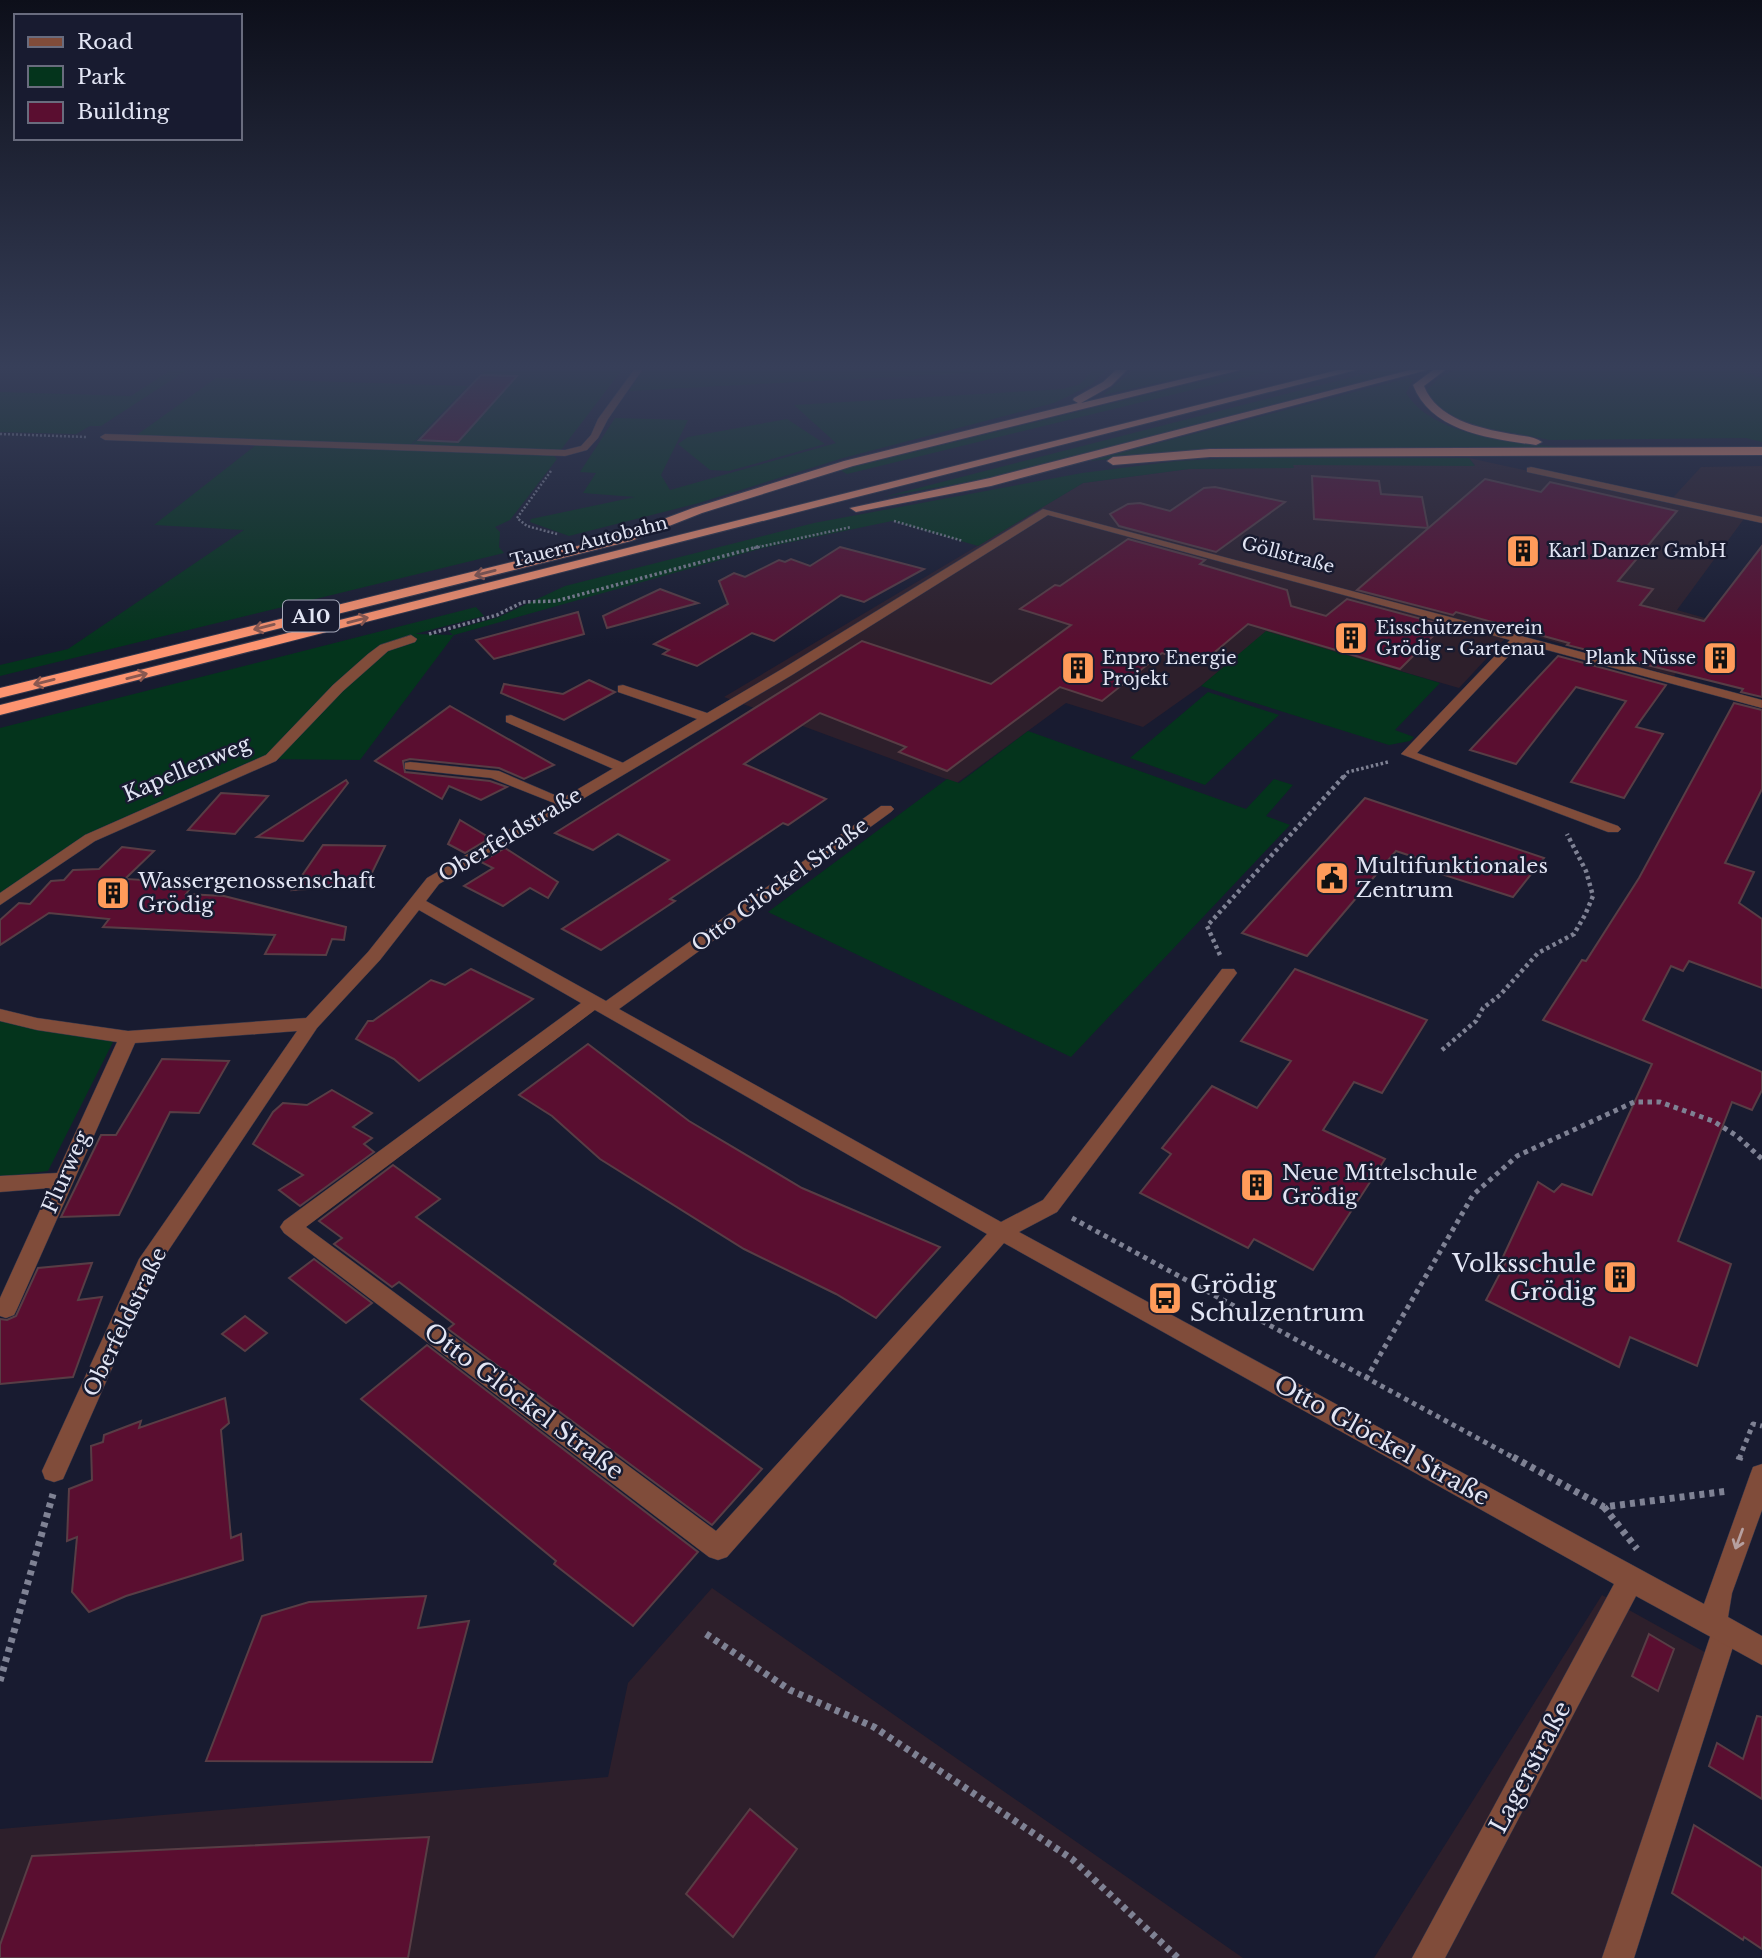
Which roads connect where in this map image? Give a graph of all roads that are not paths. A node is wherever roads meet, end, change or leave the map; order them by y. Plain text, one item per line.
1 (861, 461) edge
2 (934, 461) edge
3 (989, 461) edge
4 (1072, 461) edge
5 (1131, 461) edge
6 (1531, 470) dead end
7 (1031, 472) junction
8 (770, 502) dead end
9 (756, 505) dead end
10 (1047, 511) joint
11 (1762, 520) edge
12 (623, 538) junction
13 (566, 568) junction
14 (1519, 638) junction
15 (411, 639) road end
16 (623, 689) dead end
17 (0, 693) edge
18 (1762, 704) edge
19 (0, 710) edge
20 (708, 718) junction
21 (510, 719) dead end
22 (410, 766) dead end
23 (623, 768) junction
24 (564, 802) junction
25 (886, 809) dead end
26 (1613, 829) dead end
27 (0, 900) edge
28 (416, 902) junction
29 (1228, 973) road end
30 (600, 1006) junction
31 (0, 1015) edge
32 (312, 1024) junction
33 (128, 1037) junction
34 (61, 1180) junction
35 (0, 1184) edge
36 (1001, 1232) junction
37 (6, 1309) dead end
38 (54, 1471) road end
39 (1762, 1475) edge
40 (1632, 1577) junction
41 (1719, 1627) junction
42 (1762, 1651) edge
43 (1428, 1958) edge
44 (1618, 1958) edge

1 - 12 highway
2 - 8 highway
3 - 13 highway, Tauern Autobahn / A10
4 - 7 highway
5 - 7 highway
6 - 11 street
7 - 13 highway
9 - 12 highway, Tauern Autobahn / A10
10 - 14 street, Göllstraße
10 - 20 street, Oberfeldstraße
12 -> 17 highway, Tauern Autobahn / A10
19 -> 13 highway, Tauern Autobahn / A10
14 - 18 street, Göllstraße
14 - 26 street
15 - 27 street, Kapellenweg
16 - 20 street
20 - 23 street, Oberfeldstraße
21 - 23 street
22 - 24 street
23 - 24 street, Oberfeldstraße
24 - 28 street, Oberfeldstraße
25 - 30 street, Otto Glöckel Straße
28 - 30 street, Otto Glöckel Straße
28 - 32 street, Oberfeldstraße
29 - 36 street, Otto Glöckel Straße
30 - 36 street, Otto Glöckel Straße
30 - 36 street, Otto Glöckel Straße
31 - 33 street
32 - 33 street
32 - 38 street, Oberfeldstraße
33 - 34 street, Flurweg
34 - 35 street
34 - 37 street, Flurweg
36 - 40 street, Otto Glöckel Straße
39 -> 41 street
40 - 41 street, Otto Glöckel Straße
40 - 43 street, Lagerstraße
41 - 42 street, Otto Glöckel Straße
41 - 44 street

